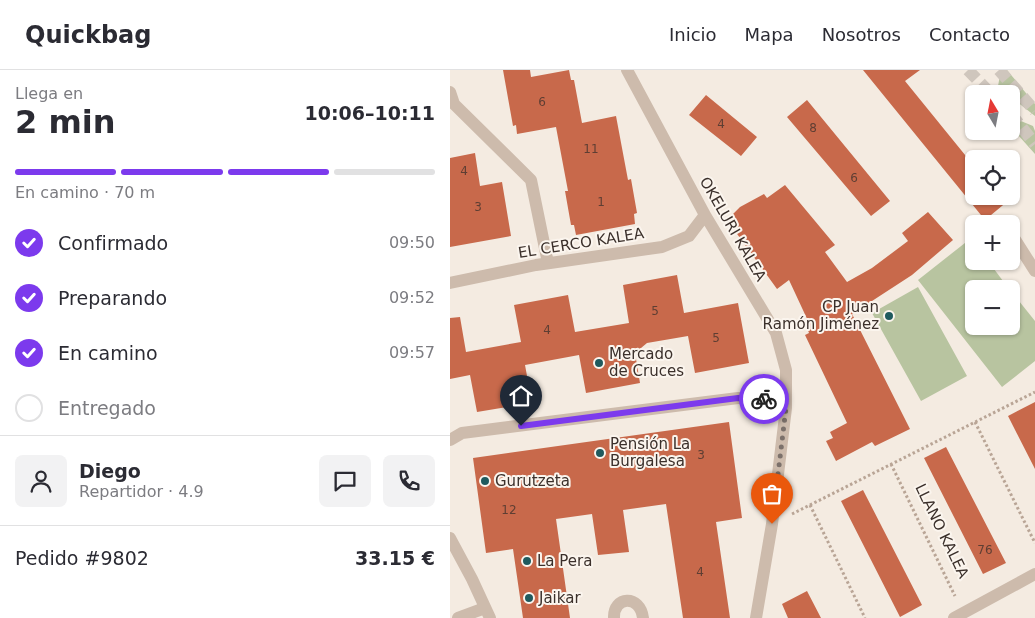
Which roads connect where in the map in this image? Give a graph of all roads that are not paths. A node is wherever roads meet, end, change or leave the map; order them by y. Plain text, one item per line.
1 (627, 70) edge
2 (450, 92) edge
3 (705, 215) junction
4 (1020, 247) edge
5 (548, 263) junction
6 (1035, 271) edge
7 (450, 283) edge
8 (786, 408) junction
9 (450, 440) edge
10 (450, 538) edge
11 (1035, 574) edge
12 (488, 613) edge
13 (959, 616) edge
14 (458, 618) edge
15 (614, 618) edge
16 (643, 618) edge
17 (756, 618) edge

1 - 3 street, OKELURI KALEA
2 - 5 street
3 - 5 street, EL CERCO KALEA
3 - 8 street, OKELURI KALEA
4 - 6 street
5 - 7 street, EL CERCO KALEA
8 - 9 street
8 - 17 street, OKELURI KALEA
10 - 12 street
11 - 13 street
12 - 14 street
15 - 16 street

